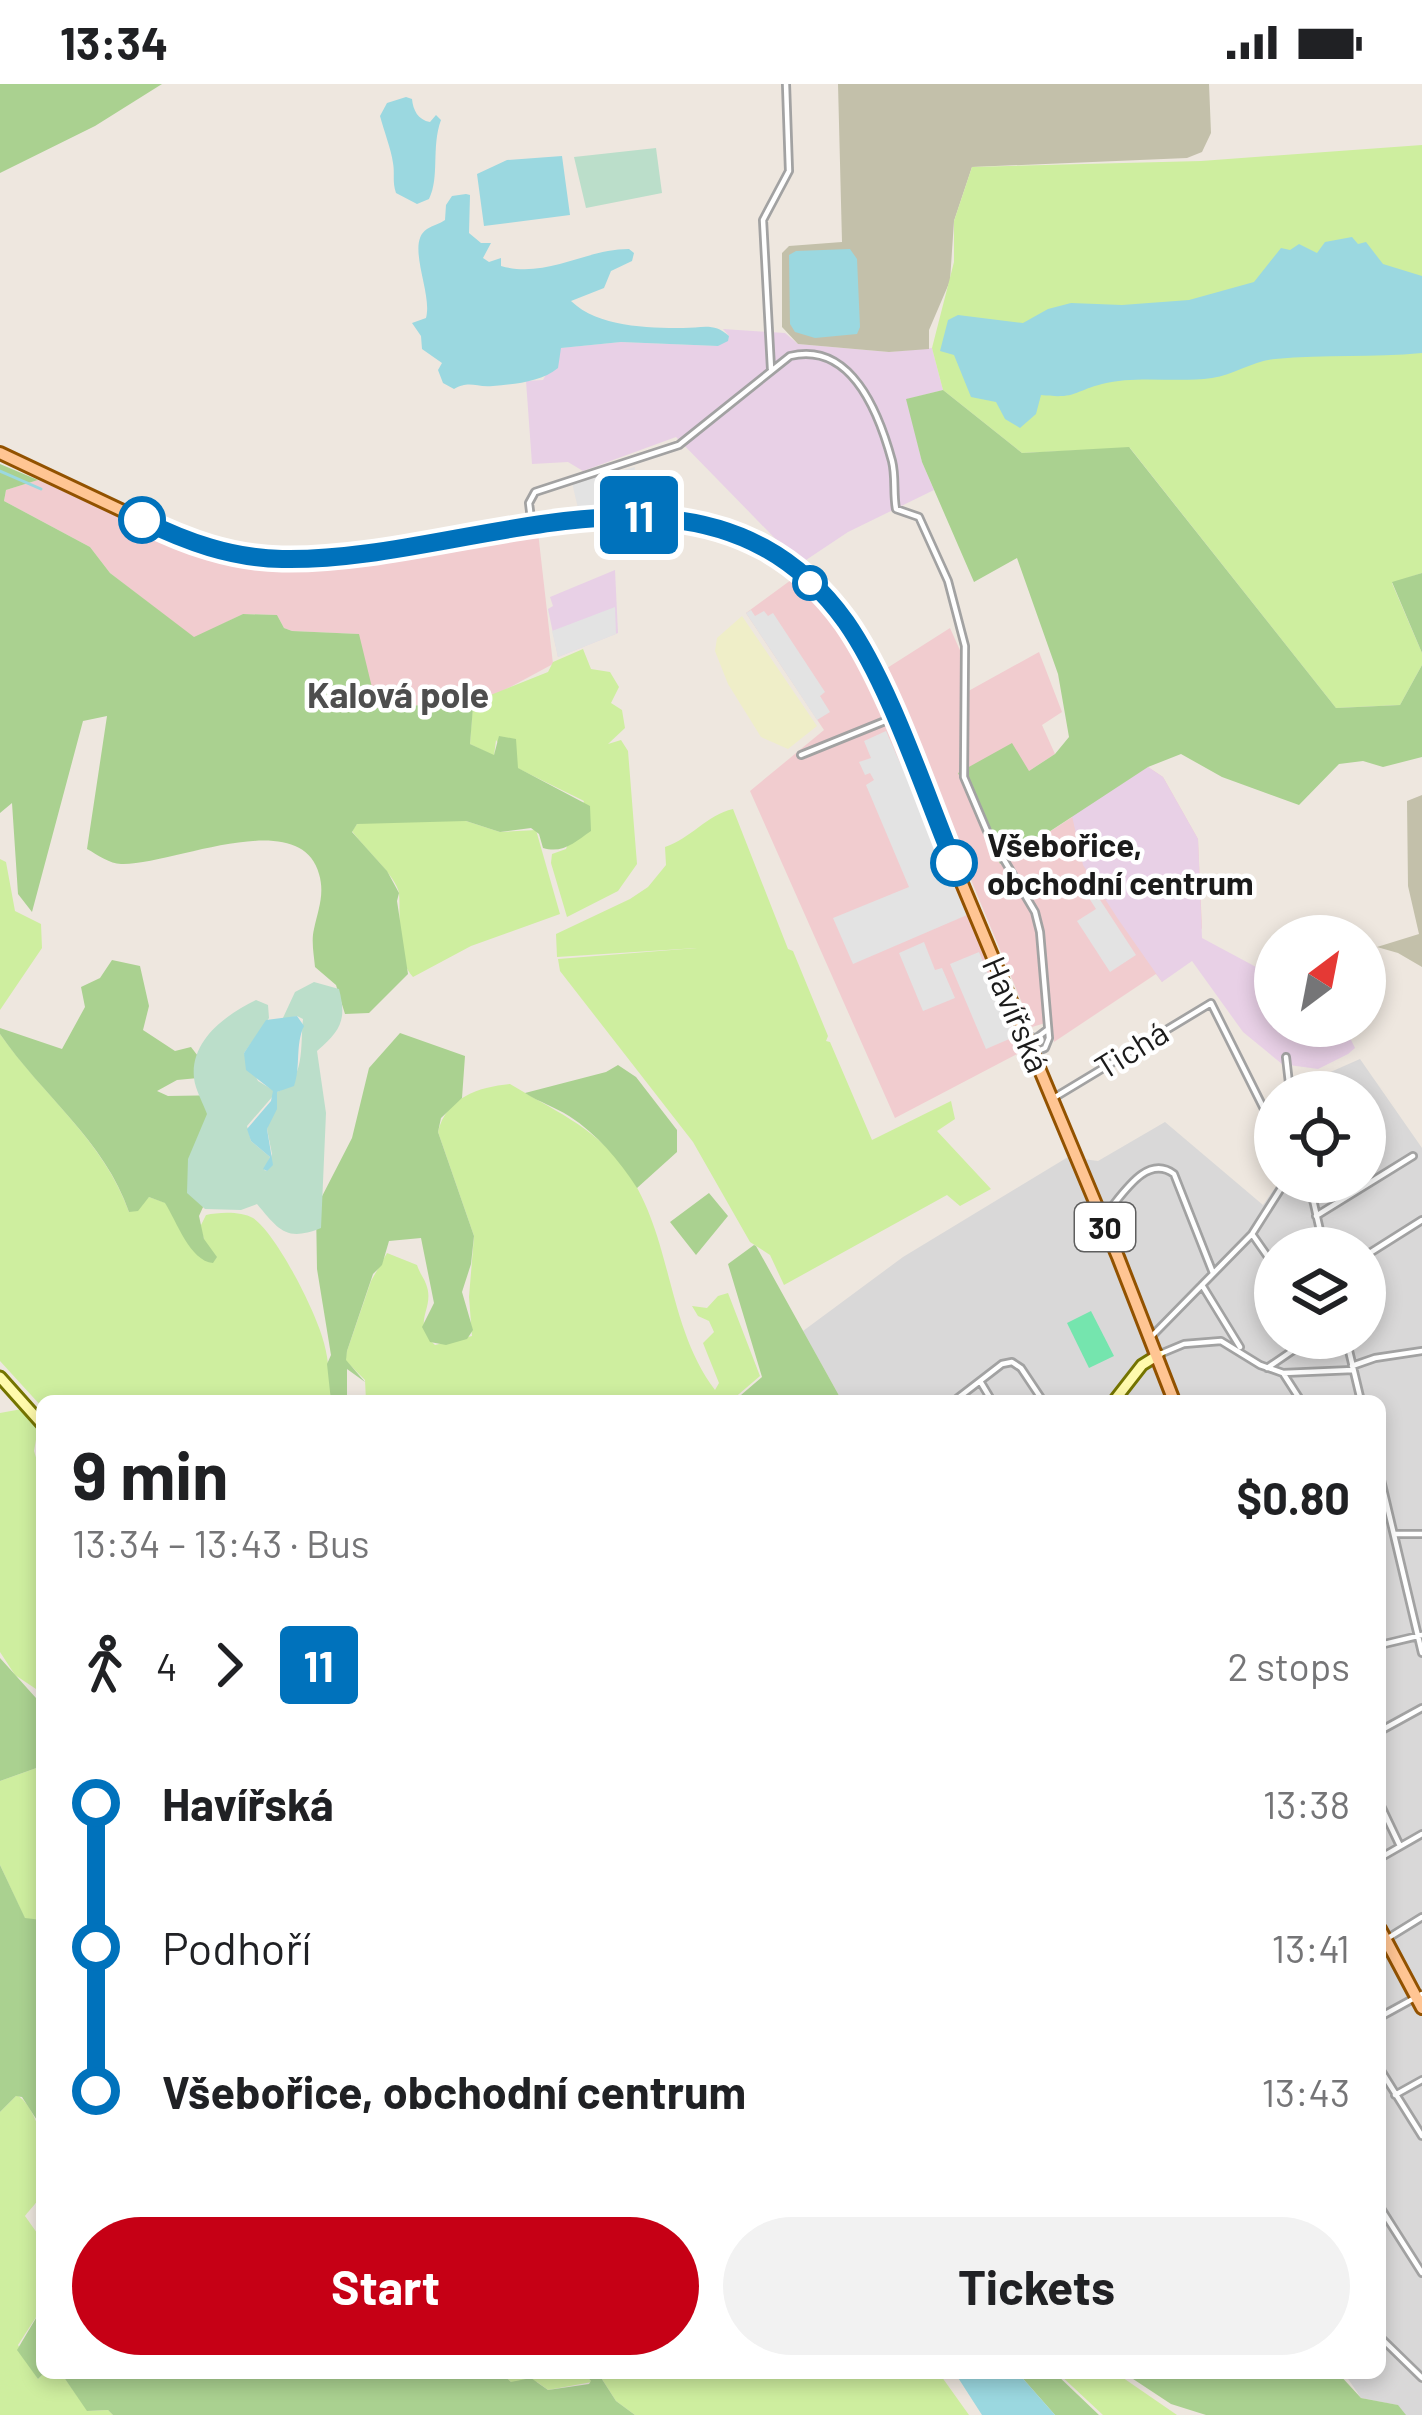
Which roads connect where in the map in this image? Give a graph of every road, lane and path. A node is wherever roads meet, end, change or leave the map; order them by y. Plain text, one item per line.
1 (787, 84) edge
2 (771, 369) junction
3 (0, 454) edge
4 (532, 527) junction
5 (893, 718) junction
6 (801, 755) dead end
7 (1047, 1030) junction
8 (1024, 1032) junction
9 (1033, 1053) junction
10 (1286, 1058) dead end
11 (1288, 1071) edge
12 (1254, 1088) edge
13 (1052, 1099) junction
14 (1413, 1156) dead end
15 (1272, 1203) edge
16 (1313, 1203) edge
17 (1316, 1216) junction
18 (1102, 1219) junction
19 (1422, 1220) edge
20 (1319, 1227) edge
21 (1252, 1234) junction
22 (1254, 1237) edge
23 (1386, 1243) edge
24 (1213, 1273) junction
25 (1201, 1285) junction
26 (1151, 1337) junction
27 (1422, 1351) edge
28 (1243, 1352) junction
29 (1158, 1355) junction
30 (1280, 1359) edge
31 (1351, 1359) edge
32 (1267, 1368) junction
33 (1353, 1368) junction
34 (1283, 1373) junction
35 (0, 1377) edge
36 (980, 1382) junction
37 (962, 1395) edge
38 (988, 1395) edge
39 (1039, 1395) edge
40 (1119, 1395) edge
41 (1172, 1395) edge
42 (1296, 1395) edge
43 (1360, 1395) edge
44 (36, 1420) edge
45 (1386, 1501) edge
46 (1390, 1518) junction
47 (1386, 1519) edge
48 (1394, 1534) junction
49 (1422, 1534) edge
50 (1420, 1636) edge
51 (1386, 1644) edge
52 (1422, 1653) edge
53 (1422, 1708) edge
54 (1386, 1728) edge
55 (1386, 1817) edge
56 (1422, 1834) edge
57 (1400, 1846) junction
58 (1386, 1854) edge
59 (1422, 1917) edge
60 (1386, 1935) edge
61 (1386, 1944) edge
62 (1420, 2000) edge
63 (1386, 2014) edge
64 (1386, 2079) edge
65 (1422, 2080) edge
66 (1395, 2095) junction
67 (1422, 2136) edge
68 (1386, 2221) edge
69 (1422, 2273) edge
70 (1386, 2343) edge
71 (1422, 2378) edge

1 - 2 street
2 - 4 street
2 - 7 street
3 - 4 main road, Havířská / 30
4 - 5 main road, Havířská / 30
5 - 6 street
5 - 8 main road, Havířská / 30
7 - 8 street
7 - 9 street
8 - 9 main road, Havířská / 30
9 - 13 main road, Havířská / 30
10 - 11 street
12 - 13 street, Tichá
13 - 18 main road, Havířská / 30
14 - 17 street
15 - 21 street
16 - 17 street
17 - 20 street
18 - 24 street
18 - 26 main road, Havířská / 30
19 - 23 street
21 - 22 street
21 - 24 street
24 - 25 street
25 - 26 street
25 - 28 street
26 - 29 main road, Havířská / 30
27 - 33 street
28 - 29 street
28 - 32 street
29 - 40 street
29 - 41 main road, 30
30 - 32 street
31 - 33 street
32 - 34 street
33 - 34 street
33 - 43 street
34 - 42 street
35 - 44 street
36 - 37 street
36 - 38 street
36 - 39 street
45 - 46 street
46 - 47 street
46 - 48 street
48 - 49 street
48 - 50 street
50 - 51 street
50 - 52 street
53 - 54 street
55 - 57 street
56 - 57 street
57 - 58 street
59 - 60 street
61 - 62 main road
62 - 63 street
64 - 66 street
65 - 66 street
66 - 67 street
68 - 69 street
70 - 71 street

